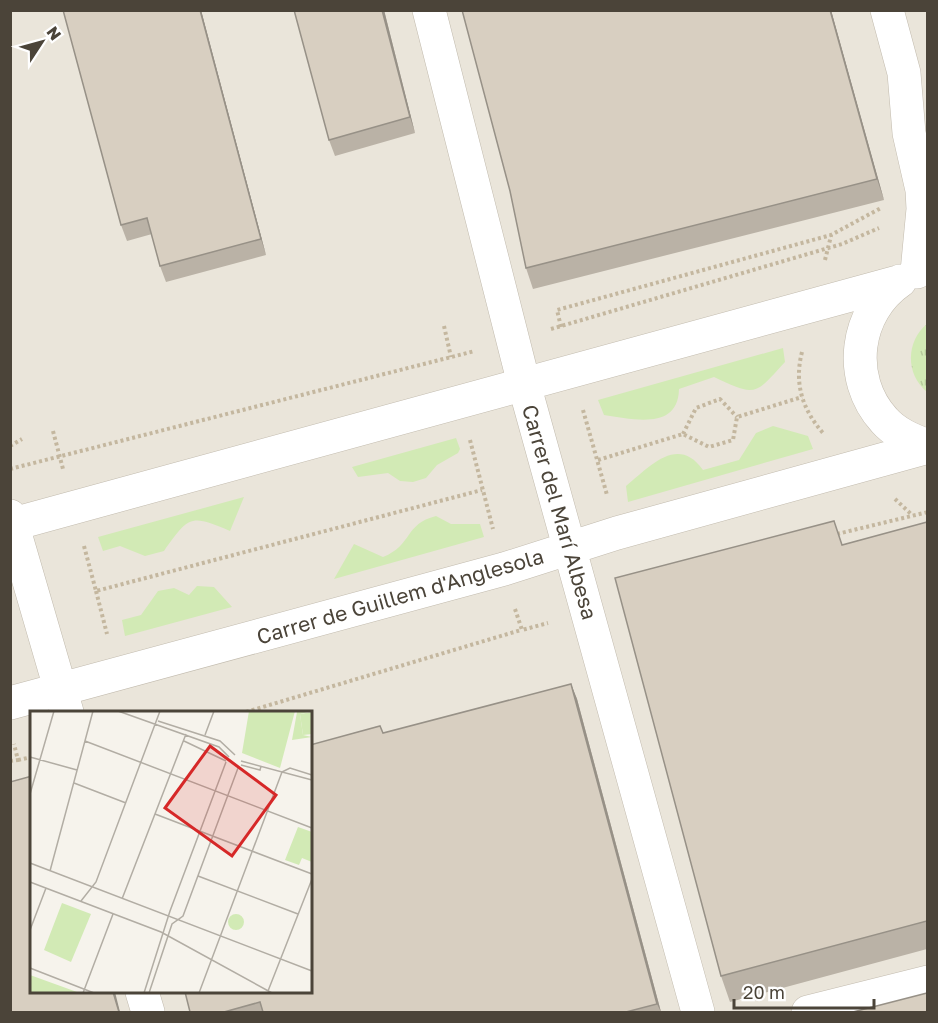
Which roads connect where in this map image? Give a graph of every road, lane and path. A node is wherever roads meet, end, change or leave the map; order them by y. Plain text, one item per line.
1 (429, 10) edge
2 (887, 10) edge
3 (914, 274) edge
4 (444, 326) dead end
5 (524, 384) junction
6 (802, 397) dead end
7 (461, 401) junction
8 (737, 417) junction
9 (53, 431) dead end
10 (683, 434) junction
11 (22, 438) dead end
12 (10, 446) edge
13 (927, 447) edge
14 (598, 460) dead end
15 (482, 490) junction
16 (74, 508) junction
17 (927, 512) edge
18 (11, 522) edge
19 (831, 536) edge
20 (570, 548) junction
21 (504, 569) junction
22 (589, 612) junction
23 (522, 630) junction
24 (64, 701) edge
25 (10, 703) edge
26 (249, 711) edge
27 (13, 741) dead end
28 (30, 757) edge
29 (18, 759) junction
30 (10, 761) edge
31 (927, 982) edge
32 (142, 993) edge
33 (148, 1012) edge
34 (698, 1012) edge
35 (808, 1012) edge

1 - 5 street, Carrer del Marí Albesa
2 - 3 street
3 - 5 street
3 - 13 street
4 - 7 path
5 - 7 street
5 - 20 street, Carrer del Marí Albesa
6 - 8 path
7 - 15 path
7 - 16 street
8 - 10 path
8 - 10 path
9 - 16 path
10 - 14 path
11 - 12 path
13 - 20 street, Carrer de Guillem d'Anglesola
15 - 16 path
15 - 21 path
16 - 18 street
17 - 19 path
18 - 24 street
20 - 21 street, Carrer de Guillem d'Anglesola
20 - 22 street, Carrer del Marí Albesa
21 - 23 path
21 - 24 street, Carrer de Guillem d'Anglesola
22 - 23 path
22 - 34 street, Carrer del Marí Albesa
23 - 26 path
24 - 25 street, Carrer de Guillem d'Anglesola
27 - 29 path
28 - 29 path
29 - 30 path
31 - 35 street
32 - 33 street

